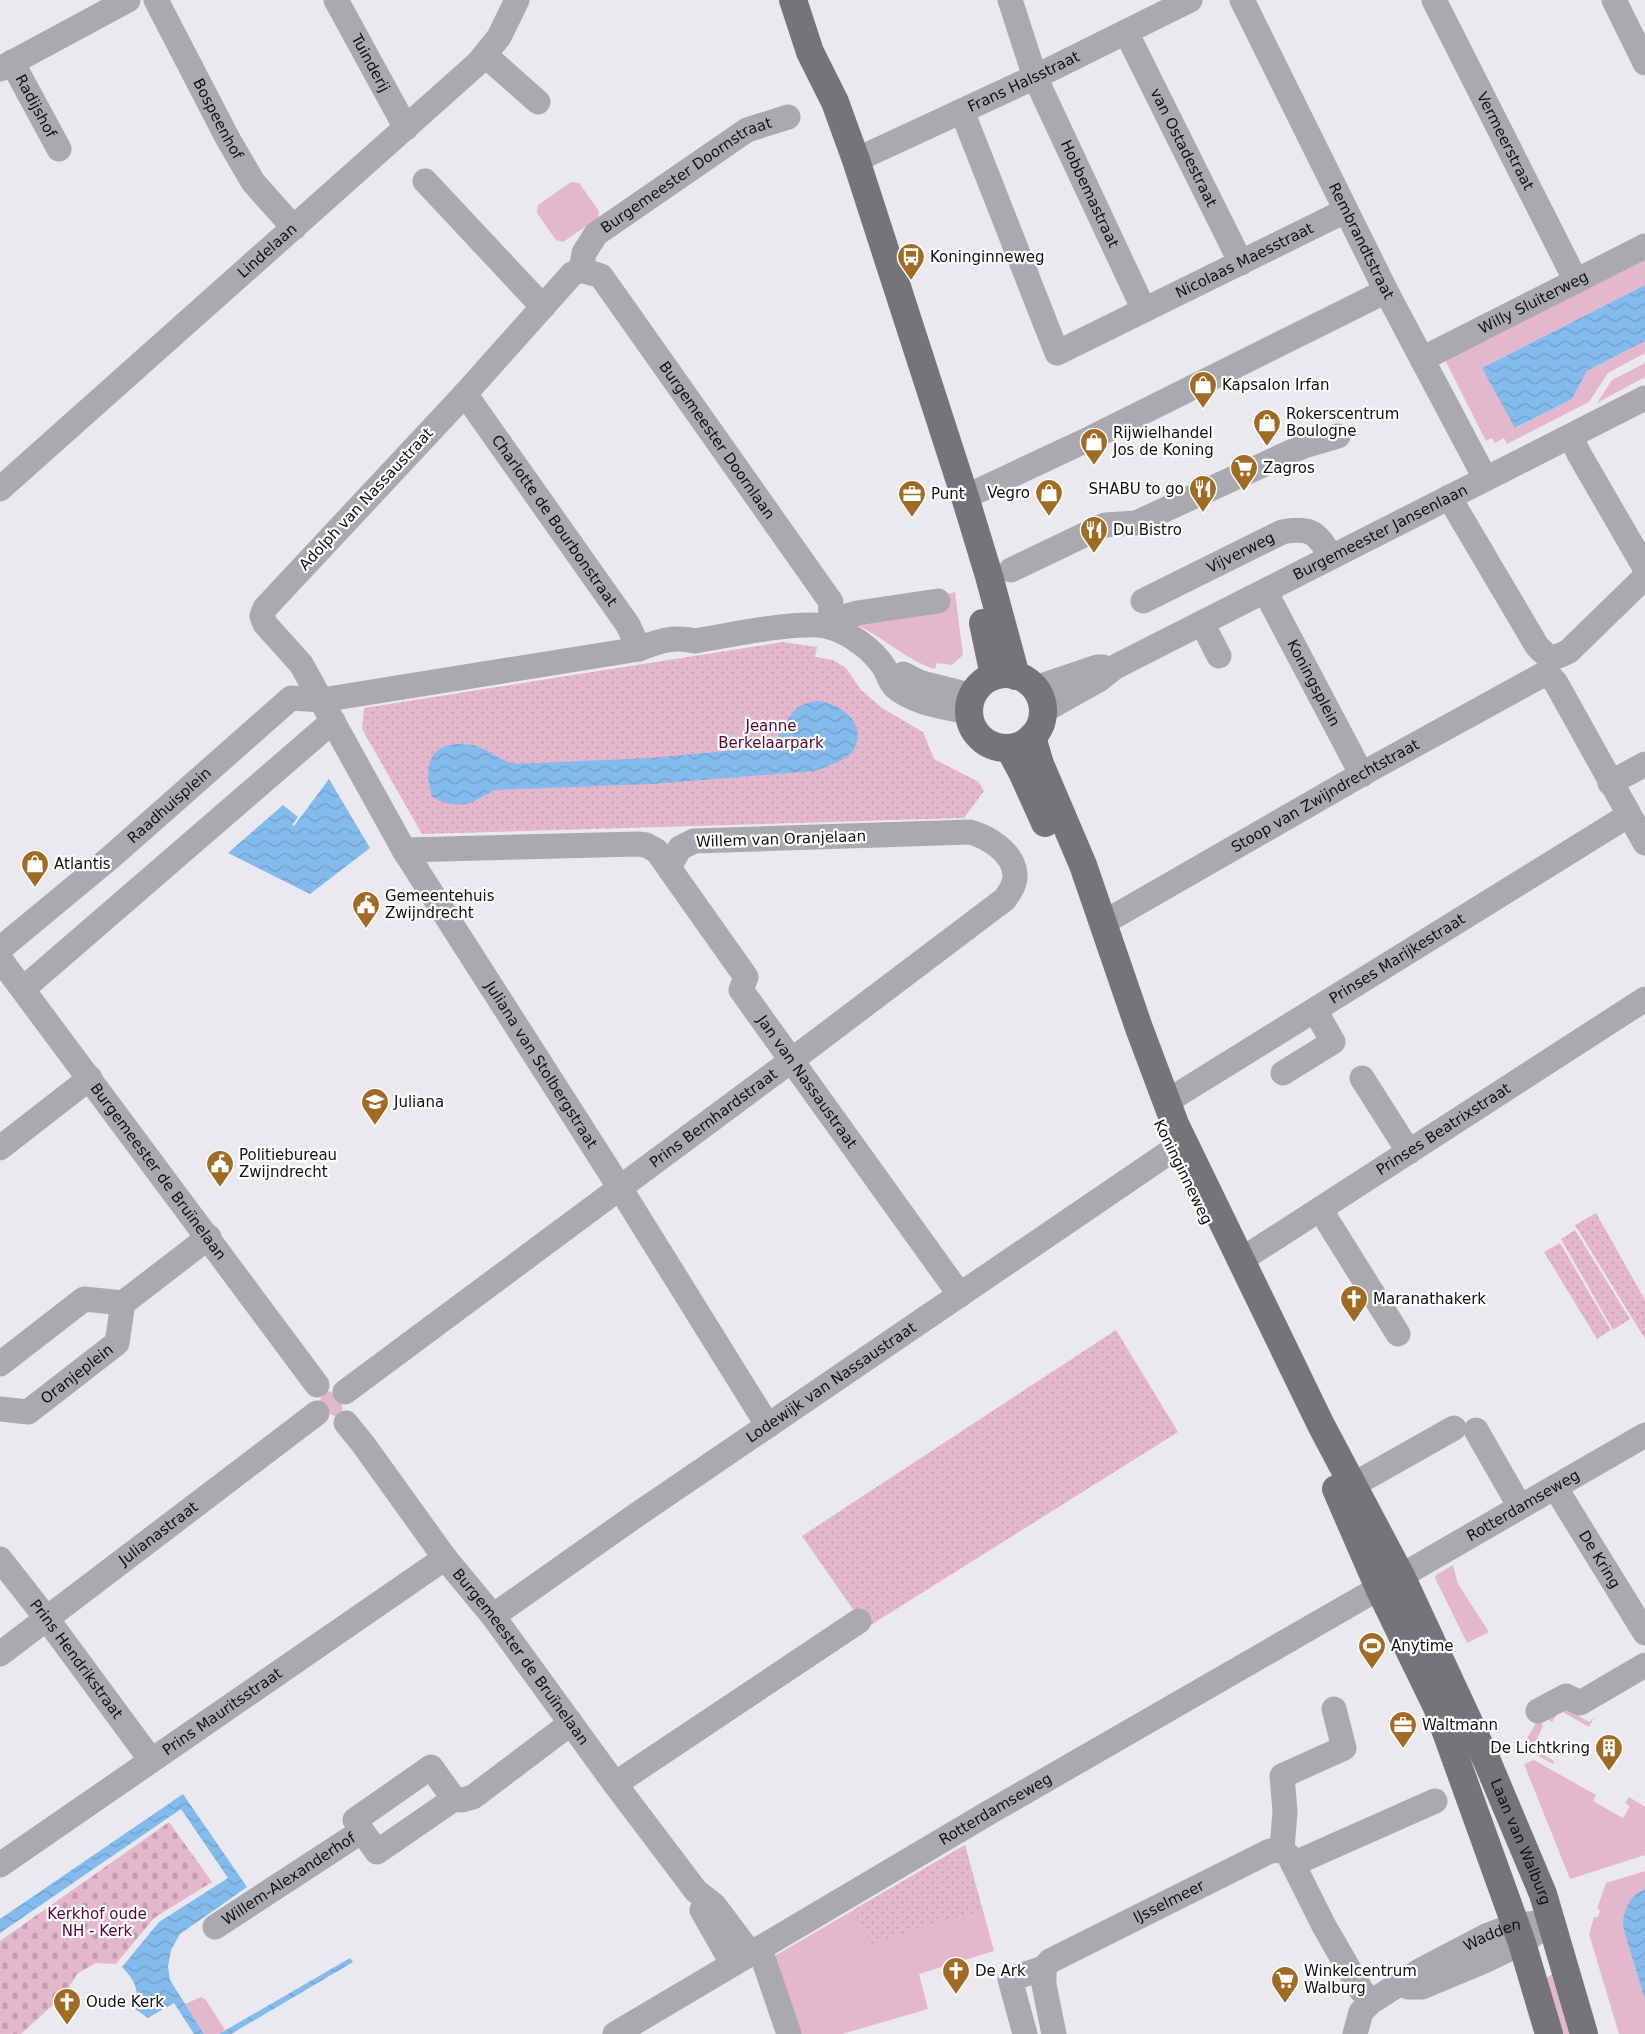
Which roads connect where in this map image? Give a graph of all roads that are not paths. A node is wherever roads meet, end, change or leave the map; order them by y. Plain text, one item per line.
1 (128, 0) edge
2 (156, 0) edge
3 (336, 0) edge
4 (517, 0) edge
5 (793, 0) edge
6 (1010, 0) edge
7 (1190, 0) edge
8 (1242, 0) edge
9 (1434, 0) edge
10 (1614, 0) edge
11 (1132, 42) junction
12 (810, 52) junction
13 (484, 55) junction
14 (1645, 62) edge
15 (6, 65) edge
16 (1035, 77) junction
17 (538, 102) dead end
18 (962, 111) junction
19 (788, 117) dead end
20 (406, 128) junction
21 (59, 150) dead end
22 (856, 160) junction
23 (425, 181) dead end
24 (1345, 211) junction
25 (294, 228) junction
26 (1645, 246) edge
27 (1241, 263) junction
28 (581, 270) junction
29 (1576, 281) junction
30 (1386, 291) junction
31 (543, 307) junction
32 (1144, 310) junction
33 (1422, 359) junction
34 (465, 394) junction
35 (1645, 398) edge
36 (1338, 436) dead end
37 (1571, 437) junction
38 (1485, 478) junction
39 (0, 489) edge
40 (965, 497) junction
41 (1449, 497) junction
42 (1331, 557) junction
43 (1645, 568) edge
44 (1011, 570) dead end
45 (1645, 577) edge
46 (1265, 591) junction
47 (938, 601) dead end
48 (1143, 601) dead end
49 (1202, 623) junction
50 (830, 627) junction
51 (639, 649) junction
52 (1219, 656) dead end
53 (1551, 667) junction
54 (1022, 688) junction
55 (971, 704) junction
56 (328, 711) junction
57 (1020, 743) junction
58 (1645, 764) edge
59 (1362, 774) junction
60 (1610, 783) junction
61 (1628, 815) junction
62 (970, 832) joint
63 (1645, 843) edge
64 (404, 850) junction
65 (669, 867) junction
66 (1103, 922) junction
67 (0, 949) edge
68 (0, 959) edge
69 (23, 988) junction
70 (1645, 999) edge
71 (1315, 1010) junction
72 (792, 1060) junction
73 (1283, 1073) dead end
74 (90, 1078) junction
75 (1362, 1078) dead end
76 (1166, 1102) junction
77 (0, 1148) edge
78 (1171, 1152) junction
79 (1409, 1152) junction
80 (620, 1188) junction
81 (1320, 1209) junction
82 (208, 1237) junction
83 (1241, 1260) junction
84 (960, 1295) junction
85 (123, 1303) junction
86 (1398, 1334) dead end
87 (0, 1364) edge
88 (317, 1385) junction
89 (345, 1392) junction
90 (0, 1409) edge
91 (317, 1413) junction
92 (346, 1423) junction
93 (768, 1426) junction
94 (1645, 1434) edge
95 (1353, 1485) junction
96 (1555, 1487) junction
97 (1520, 1507) junction
98 (444, 1558) junction
99 (0, 1559) edge
100 (1390, 1582) junction
101 (493, 1616) junction
102 (47, 1619) junction
103 (859, 1621) dead end
104 (1645, 1633) edge
105 (0, 1654) edge
106 (1645, 1665) edge
107 (1334, 1709) dead end
108 (1538, 1711) dead end
109 (571, 1724) junction
110 (151, 1760) junction
111 (615, 1784) junction
112 (454, 1799) junction
113 (1435, 1800) dead end
114 (362, 1831) junction
115 (1288, 1857) junction
116 (0, 1865) edge
117 (1550, 1922) junction
118 (215, 1927) dead end
119 (1519, 1934) junction
120 (746, 1955) junction
121 (1044, 1968) junction
122 (1371, 2002) junction
123 (641, 2027) edge
124 (615, 2034) edge
125 (789, 2034) edge
126 (1025, 2034) edge
127 (1054, 2034) edge
128 (1355, 2034) edge
129 (1549, 2034) edge
130 (1584, 2034) edge

1 - 15 street
2 - 25 street, Bospeenhof
3 - 20 street, Tuinderij
4 - 13 street, Lindelaan
5 - 12 main road
6 - 16 street, Hobbemastraat
7 - 11 street, Frans Halsstraat
8 - 24 street, Rembrandtstraat
9 - 29 street, Vermeerstraat
10 - 14 street
11 - 16 street, Frans Halsstraat
11 - 27 street, van Ostadestraat
12 - 22 main road
12 - 54 main road
13 - 17 street
13 - 20 street, Lindelaan
15 - 21 street, Radijshof
16 - 18 street, Frans Halsstraat
16 - 32 street, Hobbemastraat
18 - 22 street, Frans Halsstraat
18 - 32 street, Nicolaas Maesstraat
19 - 28 street, Burgemeester Doornstraat
20 - 25 street, Lindelaan
22 - 40 main road
23 - 31 street
24 - 27 street, Nicolaas Maesstraat
24 - 30 street, Rembrandtstraat
25 - 39 street, Lindelaan
26 - 29 street, Willy Sluiterweg
27 - 32 street, Nicolaas Maesstraat
28 - 31 street, Adolph van Nassaustraat
28 - 50 street, Burgemeester Doornlaan
29 - 33 street, Willy Sluiterweg
30 - 33 street, Rembrandtstraat
30 - 40 street
31 - 34 street, Adolph van Nassaustraat
33 - 38 street, Rembrandtstraat
34 - 51 street, Charlotte de Bourbonstraat
34 - 56 street, Adolph van Nassaustraat
35 - 37 street, Burgemeester Jansenlaan
36 - 44 street
37 - 38 street, Burgemeester Jansenlaan
37 - 43 street
38 - 41 street, Burgemeester Jansenlaan
40 - 54 main road
41 - 42 street, Burgemeester Jansenlaan
41 - 53 street
42 - 46 street, Burgemeester Jansenlaan
42 - 48 street, Vijverweg
45 - 53 street, Stoop van Zwijndrechtstraat
46 - 49 street, Burgemeester Jansenlaan
46 - 59 street, Koningsplein
47 - 50 street
49 - 52 street
49 - 54 street, Burgemeester Jansenlaan
50 - 51 street
50 - 55 street
51 - 56 street
53 - 59 street, Stoop van Zwijndrechtstraat
53 - 60 street
54 - 55 main road
54 - 57 main road
55 - 57 main road
56 - 64 street, Juliana van Stolbergstraat
56 - 67 street, Raadhuisplein
56 - 69 street
57 - 66 main road, Koninginneweg
57 - 78 main road, Koninginneweg
58 - 60 street
59 - 66 street, Stoop van Zwijndrechtstraat
60 - 61 street
61 - 63 street
61 - 71 street, Prinses Marijkestraat
62 - 65 street, Willem van Oranjelaan
62 - 72 street, Prins Bernhardstraat
64 - 65 street
64 - 80 street, Juliana van Stolbergstraat
65 - 72 street, Jan van Nassaustraat
66 - 76 main road, Koninginneweg
68 - 69 street, Burgemeester de Bruïnelaan
69 - 74 street, Burgemeester de Bruïnelaan
70 - 79 street, Prinses Beatrixstraat
71 - 73 street
71 - 76 street, Prinses Marijkestraat
72 - 80 street, Prins Bernhardstraat
72 - 84 street, Jan van Nassaustraat
74 - 77 street
74 - 82 street, Burgemeester de Bruïnelaan
75 - 79 street
76 - 83 main road, Koninginneweg
78 - 84 street, Lodewijk van Nassaustraat
78 - 100 main road, Koninginneweg
79 - 81 street, Prinses Beatrixstraat
80 - 89 street, Prins Bernhardstraat
80 - 93 street, Juliana van Stolbergstraat
81 - 83 street, Prinses Beatrixstraat
81 - 86 street
82 - 85 street
82 - 88 street, Burgemeester de Bruïnelaan
83 - 95 main road, Koninginneweg
84 - 93 street, Lodewijk van Nassaustraat
85 - 87 street
85 - 90 street, Oranjeplein
88 - 89 street
88 - 91 street
89 - 92 street
91 - 92 street
91 - 102 street, Julianastraat
92 - 98 street, Burgemeester de Bruïnelaan
93 - 101 street, Lodewijk van Nassaustraat
94 - 96 street, Rotterdamseweg
95 - 97 street
95 - 100 main road, Koninginneweg
96 - 97 street, Rotterdamseweg
96 - 104 street, De Kring
97 - 100 street, Rotterdamseweg
98 - 101 street, Burgemeester de Bruïnelaan
98 - 110 street, Prins Mauritsstraat
99 - 102 street, Prins Hendrikstraat
100 - 117 main road, Laan van Walburg
100 - 119 main road, Laan van Walburg
100 - 120 street, Rotterdamseweg
101 - 109 street, Burgemeester de Bruïnelaan
102 - 105 street, Julianastraat
102 - 110 street, Prins Hendrikstraat
103 - 111 street
106 - 108 street
107 - 115 street
109 - 111 street, Burgemeester de Bruïnelaan
109 - 112 street, Willem-Alexanderhof
110 - 116 street, Prins Mauritsstraat
111 - 120 street, Burgemeester de Bruïnelaan
112 - 114 street, Willem-Alexanderhof
112 - 114 street, Willem-Alexanderhof
113 - 115 street, IJsselmeer
114 - 118 street, Willem-Alexanderhof
115 - 121 street, IJsselmeer
115 - 122 street
117 - 119 street, Wadden
117 - 130 main road, Laan van Walburg
119 - 122 street, Wadden
119 - 129 main road, Laan van Walburg
120 - 123 street, Rotterdamseweg
120 - 125 street, Burgemeester de Bruïnelaan
121 - 126 street, IJsselmeer
121 - 127 street
122 - 128 street, Wadden
123 - 124 street, Rotterdamseweg

